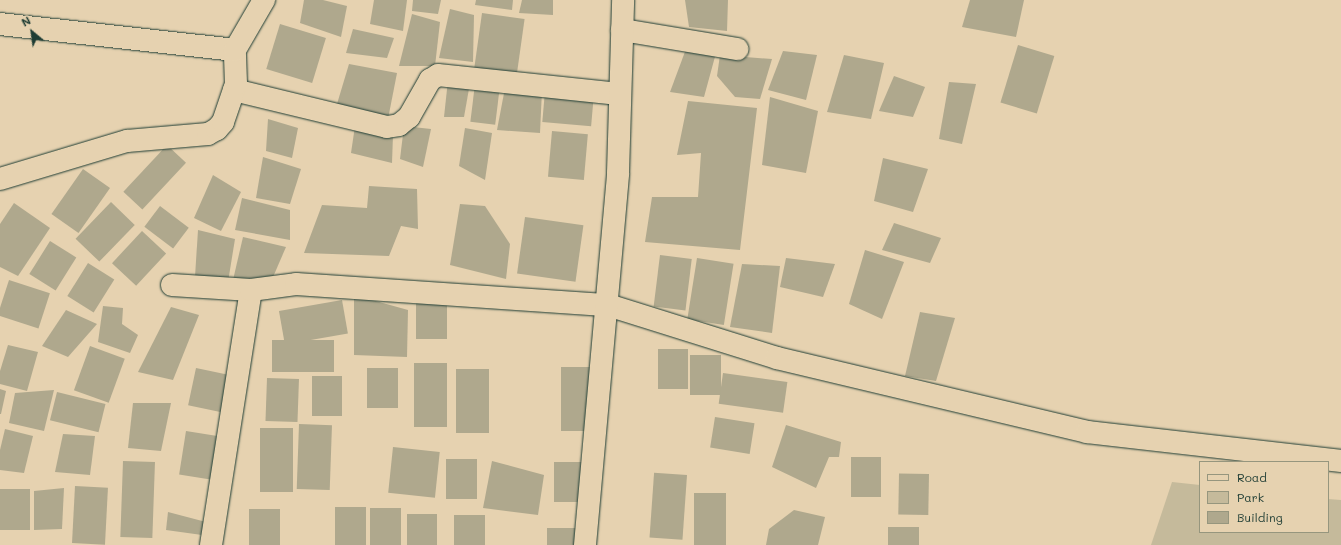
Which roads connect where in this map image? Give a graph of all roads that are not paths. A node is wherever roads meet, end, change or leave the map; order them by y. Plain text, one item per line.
1 (264, 0) edge
2 (623, 0) edge
3 (0, 24) edge
4 (622, 30) junction
5 (737, 49) dead end
6 (235, 50) junction
7 (234, 90) junction
8 (619, 94) junction
9 (0, 179) edge
10 (172, 285) dead end
11 (251, 290) junction
12 (608, 304) junction
13 (1341, 461) edge
14 (211, 545) edge
15 (585, 545) edge

1 - 6 street
2 - 4 street
3 - 6 street
4 - 5 street
4 - 8 street
6 - 7 street
7 - 8 street
7 - 9 street
8 - 12 street
10 - 11 street
11 - 12 street
11 - 14 street
12 - 13 street
12 - 15 street

